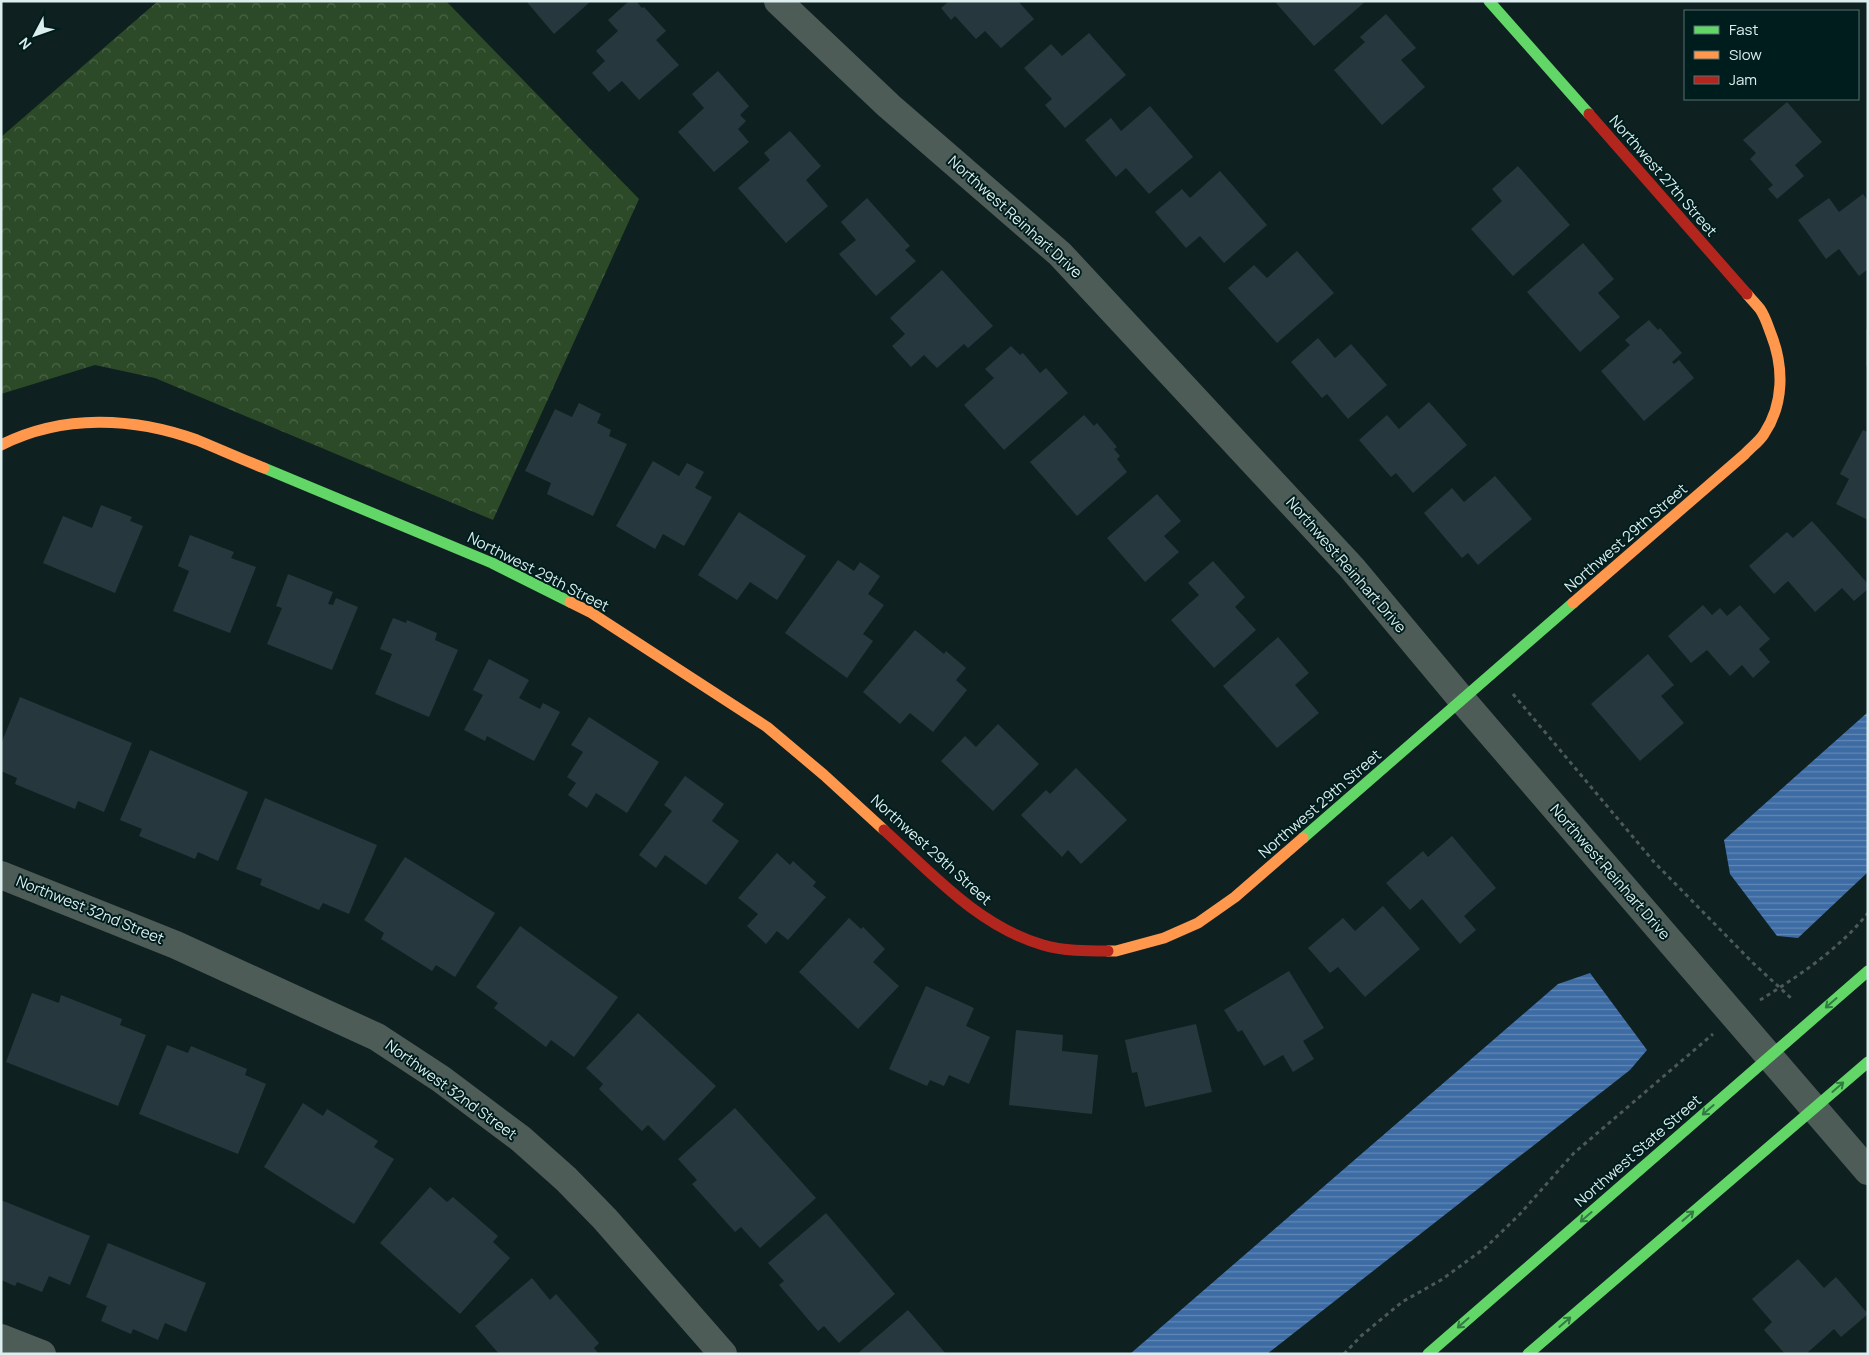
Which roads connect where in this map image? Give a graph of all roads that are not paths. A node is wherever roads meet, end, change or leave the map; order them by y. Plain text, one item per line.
1 (778, 1) edge
2 (1489, 1) edge
3 (1781, 388) joint
4 (1, 445) edge
5 (1462, 701) junction
6 (1, 875) edge
7 (1868, 971) edge
8 (1769, 1057) junction
9 (1868, 1062) edge
10 (1814, 1108) junction
11 (1868, 1172) edge
12 (1, 1338) edge
13 (42, 1354) edge
14 (723, 1354) edge
15 (1428, 1354) edge
16 (1528, 1354) edge

1 - 5 street, Northwest Reinhart Drive
2 - 3 street, Northwest 27th Street
3 - 5 street, Northwest 29th Street
4 - 5 street, Northwest 29th Street
5 - 8 street, Northwest Reinhart Drive
6 - 14 street, Northwest 32nd Street
7 -> 8 street, Northwest State Street
8 - 10 street, Northwest Reinhart Drive
8 -> 15 street, Northwest State Street
10 -> 9 street
10 - 11 street, Northwest Reinhart Drive
16 -> 10 street
12 - 13 street

